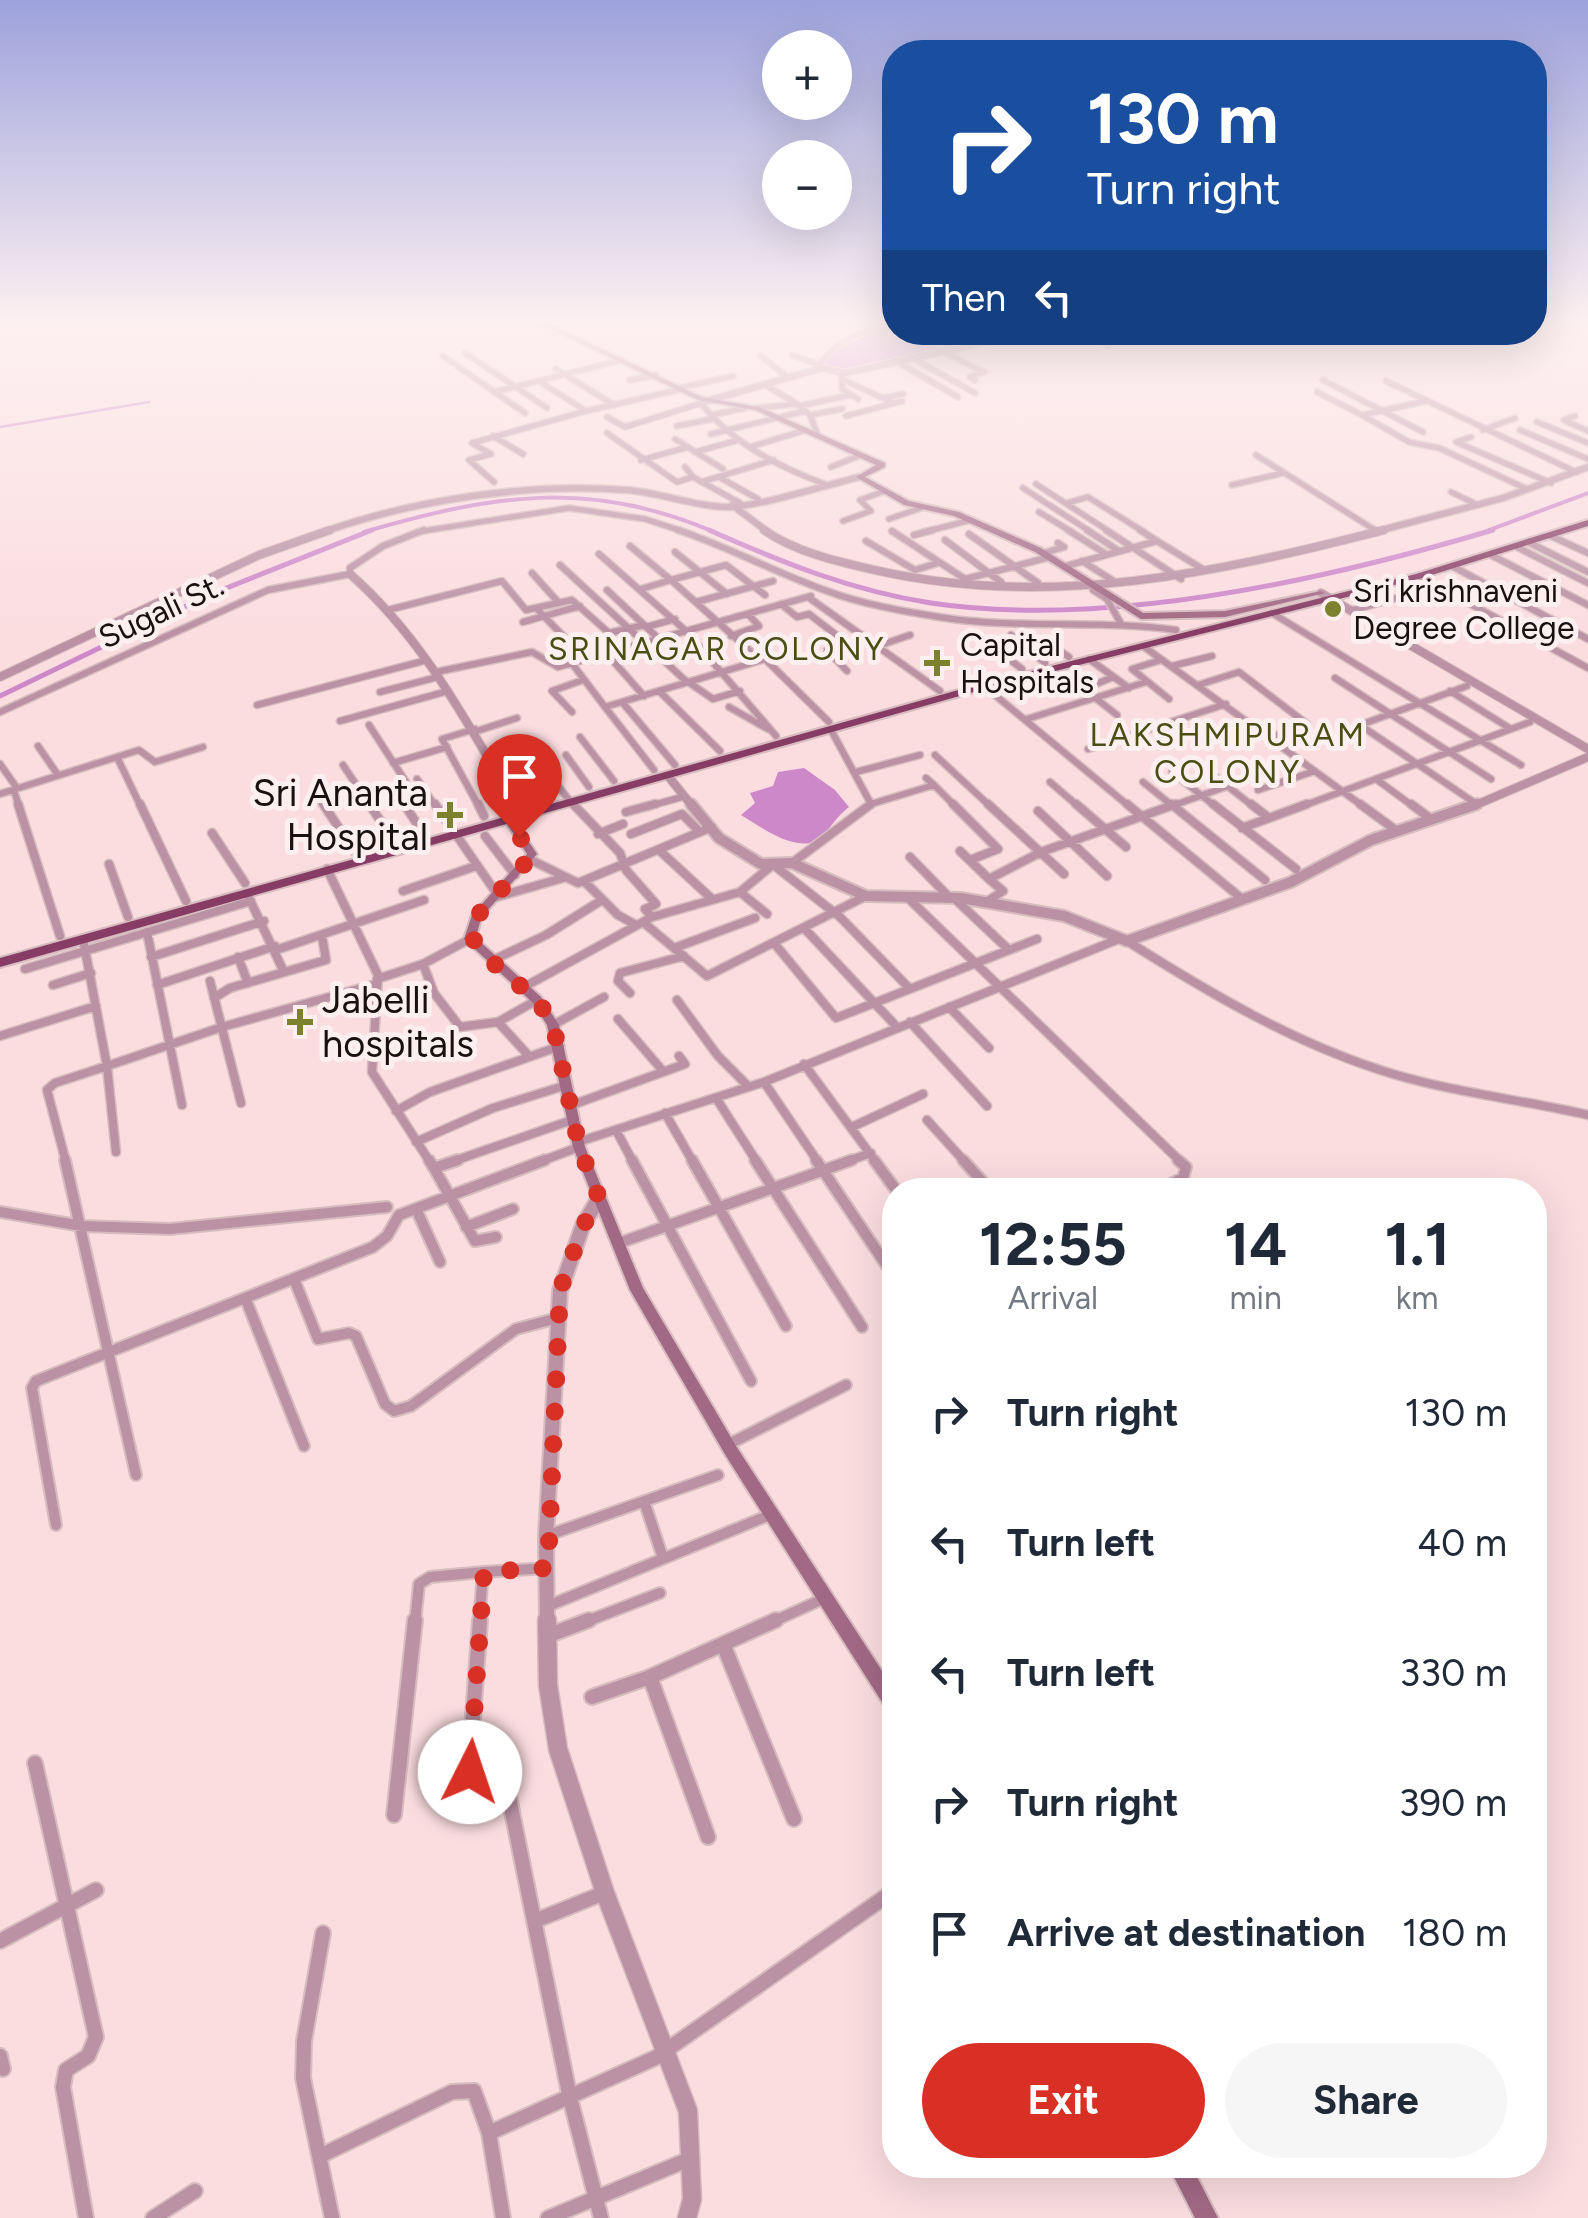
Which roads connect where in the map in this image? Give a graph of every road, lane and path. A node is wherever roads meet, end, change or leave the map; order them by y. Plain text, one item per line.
1 (544, 423) edge
2 (690, 423) edge
3 (716, 423) edge
4 (767, 423) edge
5 (785, 423) edge
6 (813, 423) edge
7 (1375, 423) edge
8 (1405, 423) edge
9 (1468, 423) edge
10 (1502, 423) edge
11 (1539, 423) edge
12 (676, 426) dead end
13 (806, 430) junction
14 (1483, 430) junction
15 (1520, 430) dead end
16 (817, 432) junction
17 (1423, 432) dead end
18 (607, 433) dead end
19 (723, 433) junction
20 (711, 434) dead end
21 (494, 436) junction
22 (1471, 437) dead end
23 (675, 439) dead end
24 (738, 440) junction
25 (1588, 442) edge
26 (752, 446) junction
27 (688, 447) junction
28 (695, 452) junction
29 (522, 454) dead end
30 (862, 455) junction
31 (1256, 455) dead end
32 (1588, 459) edge
33 (641, 460) junction
34 (774, 460) junction
35 (685, 466) dead end
36 (831, 467) dead end
37 (1588, 467) edge
38 (723, 469) dead end
39 (1576, 472) junction
40 (1284, 473) junction
41 (1588, 476) edge
42 (693, 477) junction
43 (719, 477) junction
44 (860, 477) junction
45 (494, 482) dead end
46 (701, 482) junction
47 (1551, 483) junction
48 (825, 484) junction
49 (1036, 484) dead end
50 (1232, 485) dead end
51 (1023, 488) dead end
52 (1525, 488) junction
53 (885, 491) junction
54 (1451, 492) dead end
55 (758, 498) junction
56 (1067, 503) junction
57 (736, 504) junction
58 (1478, 505) junction
59 (921, 508) junction
60 (1039, 512) dead end
61 (1117, 515) junction
62 (889, 519) dead end
63 (1588, 519) edge
64 (971, 520) junction
65 (843, 521) dead end
66 (1094, 521) junction
67 (457, 522) junction
68 (927, 522) dead end
69 (938, 529) junction
70 (892, 531) dead end
71 (1378, 532) junction
72 (466, 534) dead end
73 (969, 534) dead end
74 (914, 535) dead end
75 (1551, 536) junction
76 (945, 540) dead end
77 (866, 541) dead end
78 (1157, 541) junction
79 (1058, 543) dead end
80 (1523, 545) junction
81 (630, 546) dead end
82 (1133, 547) junction
83 (1119, 551) junction
84 (675, 552) dead end
85 (1588, 553) edge
86 (600, 554) dead end
87 (1106, 554) junction
88 (1047, 555) junction
89 (1491, 555) junction
90 (1082, 561) junction
91 (938, 563) junction
92 (560, 565) dead end
93 (1066, 566) junction
94 (1452, 566) junction
95 (1015, 567) junction
96 (1201, 568) dead end
97 (701, 572) junction
98 (1588, 572) edge
99 (532, 573) dead end
100 (350, 574) junction
101 (989, 574) junction
102 (1419, 576) junction
103 (670, 580) junction
104 (1112, 580) dead end
105 (1182, 580) junction
106 (773, 581) dead end
107 (1001, 582) dead end
108 (1038, 583) dead end
109 (1588, 583) edge
110 (754, 586) junction
111 (1364, 586) junction
112 (641, 588) junction
113 (607, 590) dead end
114 (1101, 592) junction
115 (728, 594) junction
116 (765, 595) dead end
117 (809, 596) joint
118 (1325, 596) junction
119 (1400, 597) dead end
120 (559, 602) junction
121 (696, 602) junction
122 (780, 604) junction
123 (1588, 605) edge
124 (580, 606) junction
125 (537, 609) junction
126 (388, 610) junction
127 (1350, 612) junction
128 (1272, 613) junction
129 (748, 614) junction
130 (544, 616) junction
131 (1213, 616) junction
132 (1119, 619) junction
133 (674, 620) junction
134 (523, 622) dead end
135 (717, 623) junction
136 (1197, 624) junction
137 (645, 626) junction
138 (1374, 626) junction
139 (630, 629) junction
140 (1176, 630) junction
141 (686, 631) junction
142 (910, 635) dead end
143 (1010, 635) dead end
144 (731, 636) junction
145 (1588, 638) edge
146 (660, 639) junction
147 (986, 642) dead end
148 (646, 643) junction
149 (1052, 645) dead end
150 (878, 646) junction
151 (1143, 646) junction
152 (607, 654) junction
153 (1212, 656) dead end
154 (1069, 657) junction
155 (759, 659) junction
156 (1089, 659) junction
157 (427, 660) junction
158 (1161, 660) junction
159 (572, 663) junction
160 (1045, 663) junction
161 (1172, 666) junction
162 (1588, 668) edge
163 (1022, 669) junction
164 (847, 671) dead end
165 (724, 672) junction
166 (437, 674) junction
167 (0, 677) edge
168 (1113, 677) junction
169 (1335, 678) dead end
170 (583, 680) junction
171 (1146, 682) junction
172 (689, 683) junction
173 (1198, 685) junction
174 (984, 686) junction
175 (1467, 686) junction
176 (1129, 688) junction
177 (448, 691) junction
178 (658, 691) junction
179 (740, 691) junction
180 (940, 691) junction
181 (380, 692) dead end
182 (1450, 692) junction
183 (644, 696) junction
184 (1169, 698) dead end
185 (1095, 700) junction
186 (622, 702) junction
187 (1417, 702) junction
188 (1226, 704) junction
189 (256, 706) dead end
190 (729, 706) dead end
191 (605, 707) junction
192 (0, 712) edge
193 (572, 712) dead end
194 (1387, 713) junction
195 (1117, 715) dead end
196 (517, 718) dead end
197 (1027, 720) junction
198 (340, 721) dead end
199 (1530, 722) junction
200 (369, 725) dead end
201 (830, 726) junction
202 (1510, 729) junction
203 (476, 730) junction
204 (774, 733) junction
205 (580, 737) dead end
206 (1271, 738) junction
207 (1480, 740) junction
208 (38, 746) dead end
209 (202, 747) dead end
210 (447, 747) junction
211 (1088, 749) dead end
212 (720, 752) junction
213 (1448, 752) junction
214 (1588, 753) edge
215 (566, 755) dead end
216 (920, 755) dead end
217 (935, 755) dead end
218 (117, 757) junction
219 (394, 763) junction
220 (0, 764) edge
221 (1416, 764) junction
222 (342, 765) dead end
223 (1520, 765) dead end
224 (1202, 766) dead end
225 (494, 768) junction
226 (654, 770) junction
227 (672, 770) junction
228 (1315, 770) junction
229 (856, 772) junction
230 (1172, 772) dead end
231 (58, 776) junction
232 (926, 778) dead end
233 (1376, 778) junction
234 (417, 779) dead end
235 (1490, 779) dead end
236 (614, 781) junction
237 (406, 782) dead end
238 (1050, 782) dead end
239 (1143, 782) dead end
240 (934, 785) junction
241 (1228, 786) junction
242 (590, 788) junction
243 (16, 789) junction
244 (1258, 790) dead end
245 (1342, 790) junction
246 (0, 794) edge
247 (683, 796) junction
248 (1201, 796) junction
249 (318, 797) dead end
250 (567, 798) junction
251 (1475, 803) junction
252 (871, 804) junction
253 (1173, 806) junction
254 (406, 807) dead end
255 (517, 807) junction
256 (626, 812) dead end
257 (1038, 812) dead end
258 (682, 814) junction
259 (505, 815) junction
260 (484, 816) junction
261 (1144, 816) junction
262 (1269, 818) junction
263 (1431, 819) junction
264 (623, 824) dead end
265 (712, 828) junction
266 (1242, 828) junction
267 (452, 830) junction
268 (1107, 830) junction
269 (1398, 831) junction
270 (700, 832) junction
271 (212, 833) dead end
272 (424, 833) junction
273 (598, 834) junction
274 (631, 834) dead end
275 (485, 836) dead end
276 (394, 841) junction
277 (1071, 843) junction
278 (1126, 847) dead end
279 (998, 849) junction
280 (659, 850) junction
281 (960, 850) dead end
282 (355, 852) junction
283 (1040, 852) junction
284 (910, 857) dead end
285 (530, 858) junction
286 (970, 860) junction
287 (792, 863) junction
288 (109, 864) dead end
289 (625, 864) junction
290 (476, 866) junction
291 (1014, 866) junction
292 (773, 867) junction
293 (1296, 869) dead end
294 (327, 870) junction
295 (515, 874) junction
296 (1064, 874) dead end
297 (1107, 876) dead end
298 (563, 878) junction
299 (990, 879) junction
300 (1265, 880) dead end
301 (585, 882) junction
302 (403, 891) dead end
303 (248, 892) junction
304 (740, 892) junction
305 (494, 896) junction
306 (866, 896) junction
307 (906, 897) junction
308 (712, 898) junction
309 (952, 898) junction
310 (1241, 898) junction
311 (424, 900) dead end
312 (602, 900) junction
313 (186, 901) junction
314 (986, 902) junction
315 (834, 913) junction
316 (767, 914) dead end
317 (128, 917) junction
318 (755, 918) dead end
319 (264, 921) junction
320 (643, 921) junction
321 (354, 926) junction
322 (146, 927) junction
323 (804, 928) junction
324 (60, 936) junction
325 (322, 936) junction
326 (1037, 938) dead end
327 (470, 939) junction
328 (1123, 940) junction
329 (774, 943) junction
330 (84, 945) junction
331 (676, 947) junction
332 (275, 948) junction
333 (1010, 950) junction
334 (0, 953) edge
335 (684, 956) junction
336 (152, 957) junction
337 (238, 957) junction
338 (491, 961) junction
339 (0, 963) edge
340 (976, 963) junction
341 (423, 964) junction
342 (24, 968) dead end
343 (284, 972) junction
344 (91, 973) junction
345 (210, 981) dead end
346 (376, 982) junction
347 (248, 983) junction
348 (53, 985) dead end
349 (157, 985) junction
350 (524, 986) junction
351 (1000, 986) junction
352 (910, 989) junction
353 (630, 992) dead end
354 (214, 998) junction
355 (604, 998) dead end
356 (537, 1000) junction
357 (677, 1000) dead end
358 (874, 1003) junction
359 (96, 1006) junction
360 (950, 1007) junction
361 (618, 1019) dead end
362 (498, 1022) junction
363 (910, 1022) junction
364 (553, 1024) junction
365 (896, 1026) junction
366 (222, 1027) junction
367 (0, 1036) edge
368 (169, 1046) junction
369 (560, 1046) junction
370 (989, 1048) dead end
371 (528, 1055) junction
372 (678, 1056) dead end
373 (804, 1064) junction
374 (107, 1066) junction
375 (664, 1072) junction
376 (764, 1082) junction
377 (568, 1085) junction
378 (749, 1087) junction
379 (923, 1094) dead end
380 (716, 1098) junction
381 (241, 1103) dead end
382 (182, 1105) dead end
383 (572, 1105) junction
384 (987, 1106) dead end
385 (396, 1112) junction
386 (665, 1113) junction
387 (1588, 1114) edge
388 (574, 1119) junction
389 (927, 1120) dead end
390 (852, 1128) junction
391 (616, 1130) junction
392 (416, 1142) junction
393 (579, 1144) junction
394 (116, 1152) dead end
395 (871, 1153) junction
396 (434, 1168) junction
397 (822, 1171) junction
398 (888, 1178) edge
399 (979, 1178) edge
400 (1183, 1178) edge
401 (774, 1188) junction
402 (448, 1197) junction
403 (599, 1198) junction
404 (387, 1207) dead end
405 (513, 1209) dead end
406 (722, 1210) junction
407 (417, 1211) junction
408 (0, 1212) edge
409 (82, 1226) junction
410 (668, 1226) junction
411 (466, 1227) junction
412 (496, 1237) dead end
413 (620, 1244) junction
414 (882, 1259) edge
415 (440, 1262) dead end
416 (294, 1280) junction
417 (246, 1300) junction
418 (558, 1318) junction
419 (786, 1326) dead end
420 (862, 1327) dead end
421 (108, 1354) junction
422 (752, 1381) dead end
423 (846, 1385) dead end
424 (727, 1445) junction
425 (304, 1446) dead end
426 (136, 1474) dead end
427 (718, 1475) dead end
428 (644, 1501) junction
429 (774, 1513) junction
430 (56, 1525) dead end
431 (546, 1536) junction
432 (664, 1558) junction
433 (548, 1568) junction
434 (484, 1572) junction
435 (660, 1592) dead end
436 (825, 1598) junction
437 (548, 1606) junction
438 (547, 1636) junction
439 (723, 1644) junction
440 (650, 1677) junction
441 (882, 1687) edge
442 (592, 1697) dead end
443 (36, 1763) dead end
444 (470, 1772) dead end
445 (508, 1792) dead end
446 (394, 1815) dead end
447 (794, 1820) dead end
448 (708, 1837) dead end
449 (96, 1890) dead end
450 (604, 1893) junction
451 (882, 1899) edge
452 (64, 1907) junction
453 (537, 1920) junction
454 (323, 1932) dead end
455 (0, 1941) edge
456 (667, 2050) junction
457 (570, 2098) junction
458 (490, 2133) junction
459 (320, 2156) junction
460 (692, 2158) junction
461 (1186, 2178) edge
462 (195, 2191) dead end
463 (596, 2196) junction
464 (86, 2218) edge
465 (154, 2218) edge
466 (332, 2218) edge
467 (503, 2218) edge
468 (548, 2218) edge
469 (601, 2218) edge
470 (686, 2218) edge
471 (1206, 2218) edge

1 - 21 street
2 - 12 street
3 - 19 street
4 - 19 street
5 - 13 main road
6 - 16 street
7 - 52 street
8 - 17 street
9 - 14 street
10 - 14 street
11 - 25 street
13 - 16 main road
13 - 26 street
14 - 39 street
15 - 32 street
16 - 30 main road
18 - 33 street
19 - 20 street
19 - 24 street
21 - 29 street
21 - 45 street
22 - 47 street
23 - 27 street
24 - 26 street
24 - 28 street
26 - 34 street
27 - 28 street
27 - 33 street
28 - 38 street
30 - 36 street
30 - 44 main road
31 - 40 street
33 - 42 street
34 - 43 street
34 - 48 street
35 - 42 street
37 - 39 street
39 - 41 street
39 - 47 street
40 - 50 street
40 - 71 street
42 - 46 street
43 - 46 street
43 - 55 street
44 - 48 street
44 - 53 main road
46 - 57 street
47 - 52 street
48 - 55 street
49 - 56 street
51 - 83 street
52 - 58 street
53 - 59 main road
53 - 65 street
54 - 58 street
55 - 57 street
56 - 61 street
56 - 66 street
57 - 114 street
57 - 167 street
58 - 71 street
59 - 62 street
59 - 64 main road
60 - 87 street
61 - 66 street
61 - 78 street
63 - 75 highway
63 - 111 highway
64 - 69 street
64 - 88 main road
66 - 82 street
67 - 72 street
67 - 100 street
67 - 132 street
68 - 69 street
69 - 74 street
70 - 91 street
71 - 105 street
73 - 95 street
75 - 80 highway
75 - 85 street
76 - 101 street
77 - 91 street
78 - 82 street
78 - 96 street
79 - 88 street
80 - 89 highway
80 - 98 street
80 - 109 street
81 - 103 street
82 - 83 street
82 - 105 street
83 - 87 street
84 - 97 street
86 - 112 street
87 - 90 street
88 - 93 main road
88 - 95 street
89 - 94 highway
89 - 123 street
90 - 93 street
90 - 104 street
91 - 101 street
92 - 139 street
93 - 114 main road
94 - 102 highway
94 - 145 street
95 - 101 street
95 - 108 street
97 - 103 street
97 - 110 street
97 - 115 street
99 - 120 street
100 - 126 street
100 - 192 street, Sugali St.
101 - 107 street
102 - 111 highway
102 - 162 street
103 - 112 street
103 - 121 street
105 - 114 street
106 - 110 street
110 - 115 street
110 - 116 street
111 - 118 highway
112 - 133 street
113 - 137 street
114 - 131 main road
114 - 132 street
115 - 121 street
117 - 122 street
117 - 150 street
118 - 127 street
118 - 128 highway
118 - 131 main road
118 - 136 highway
119 - 127 street
120 - 124 street
120 - 125 street
121 - 135 street
122 - 129 street
122 - 164 street
124 - 130 street
124 - 139 street
125 - 126 street
125 - 130 street
126 - 157 street
127 - 138 street
128 - 151 highway
128 - 187 street
129 - 135 street
129 - 144 street
130 - 134 street
130 - 159 street
131 - 136 highway
132 - 140 street
133 - 137 street
133 - 141 street
135 - 141 street
135 - 144 street
136 - 140 highway
137 - 139 street
137 - 146 street
138 - 175 street
138 - 214 street
139 - 148 street
140 - 154 highway
141 - 146 street
141 - 165 street
142 - 150 street
143 - 160 street
144 - 155 street
146 - 148 street
147 - 163 street
148 - 152 street
148 - 172 street
149 - 154 street
150 - 180 street
151 - 156 highway
151 - 158 street
152 - 159 street
152 - 183 street
153 - 161 street
154 - 160 highway
155 - 165 street
155 - 201 street
156 - 168 street
156 - 174 highway
157 - 166 street
157 - 189 street
158 - 161 street
158 - 171 street
159 - 166 street
159 - 170 street
160 - 163 highway
161 - 173 street
163 - 180 highway
165 - 172 street
165 - 179 street
166 - 177 street
166 - 181 street
168 - 176 street
168 - 185 street
169 - 194 street
170 - 191 street
170 - 193 street
171 - 176 street
171 - 184 street
172 - 178 street
172 - 179 street
173 - 188 street
173 - 206 street
174 - 197 street
174 - 201 highway
175 - 182 street
175 - 199 street
176 - 185 street
177 - 198 street
177 - 203 street
178 - 183 street
178 - 212 street
179 - 204 street
180 - 201 highway
182 - 187 street
182 - 202 street
183 - 186 street
185 - 195 street
185 - 197 street
186 - 191 street
186 - 227 street
187 - 194 street
187 - 207 street
188 - 206 street
188 - 211 street
190 - 204 street
191 - 226 street
194 - 213 street
194 - 221 street
196 - 203 street
197 - 261 street
199 - 202 street
199 - 214 street
200 - 219 street
201 - 204 highway
201 - 227 highway
201 - 229 street
202 - 207 street
203 - 210 street
203 - 225 street
204 - 212 highway
205 - 236 street
206 - 228 street
207 - 213 street
207 - 223 street
208 - 231 street
209 - 218 street
210 - 219 street
210 - 260 street
212 - 227 highway
213 - 221 street
213 - 235 street
214 - 251 street
215 - 242 street
216 - 229 street
217 - 283 street
218 - 231 street
218 - 313 street
219 - 237 street
220 - 243 street
221 - 233 street
221 - 251 street
222 - 276 street
224 - 241 street
225 - 250 street
225 - 255 street
226 - 227 highway
226 - 236 highway
227 - 247 street
227 - 250 highway
228 - 244 street
228 - 245 street
229 - 252 street
230 - 248 street
231 - 243 street
232 - 240 street
233 - 245 street
233 - 263 street
234 - 267 street
236 - 242 highway
238 - 268 street
239 - 253 street
240 - 252 street
240 - 279 street
241 - 248 street
241 - 262 street
242 - 250 highway
243 - 246 street
243 - 324 street
245 - 262 street
245 - 269 street
247 - 256 street
247 - 258 street
247 - 265 street
248 - 253 street
248 - 266 street
249 - 282 street
250 - 255 highway
250 - 259 highway
250 - 273 street
251 - 263 street
252 - 287 street
253 - 261 street
253 - 300 street
254 - 272 street
255 - 259 highway
257 - 277 street
258 - 270 street
258 - 274 street
259 - 260 highway
259 - 267 highway
259 - 285 main road
260 - 267 highway
261 - 268 street
261 - 310 street
262 - 266 street
263 - 269 street
264 - 273 street
265 - 270 street
265 - 292 street
266 - 293 street
267 - 272 highway
267 - 290 street
267 - 294 highway
268 - 277 street
268 - 278 street
269 - 310 street
270 - 280 street
271 - 303 street
272 - 276 highway
273 - 289 street
275 - 295 street
276 - 282 highway
277 - 283 street
277 - 297 street
279 - 286 street
279 - 291 street
280 - 289 street
280 - 308 street
281 - 286 street
282 - 303 highway
283 - 291 street
283 - 296 street
284 - 309 street
285 - 295 main road
285 - 298 street
286 - 299 street
287 - 292 street
287 - 306 street
288 - 317 street
289 - 301 street
289 - 320 street
290 - 302 street
290 - 305 street
291 - 299 street
292 - 304 street
292 - 315 street
294 - 303 highway
294 - 321 street
295 - 305 main road
298 - 301 street
298 - 305 street
299 - 314 street
301 - 312 street
303 - 313 highway
303 - 319 street
303 - 322 highway
304 - 308 street
304 - 316 street
305 - 327 main road
306 - 307 street
306 - 315 street
307 - 309 street
307 - 340 street
308 - 320 street
309 - 314 street
309 - 333 street
310 - 328 street
311 - 321 street
312 - 320 street
312 - 338 street
313 - 317 highway
314 - 328 street
315 - 323 street
315 - 352 street
317 - 324 highway
318 - 331 street
319 - 332 street
319 - 336 street
320 - 331 street
320 - 350 street
321 - 325 street
321 - 346 street
322 - 330 highway
322 - 336 street
323 - 329 street
323 - 358 street
324 - 334 highway
325 - 332 street
325 - 343 street
326 - 333 street
327 - 338 main road
327 - 341 street
328 - 351 street
328 - 387 street
329 - 335 street
329 - 358 street
330 - 339 highway
330 - 342 street
330 - 344 street
331 - 335 street
332 - 337 street
332 - 343 street
333 - 340 street
335 - 353 street
336 - 349 street
337 - 347 street
337 - 349 street
338 - 350 main road
340 - 351 street
340 - 352 street
341 - 346 street
341 - 362 street
343 - 347 street
344 - 348 street
344 - 359 street
345 - 354 street
346 - 366 street
346 - 385 street
347 - 354 street
349 - 368 street
350 - 356 main road
351 - 360 street
351 - 400 street
352 - 358 street
354 - 366 street
355 - 364 street
356 - 362 street
356 - 364 main road
357 - 378 street
358 - 365 street
359 - 367 street
359 - 374 street
360 - 363 street
360 - 370 street
361 - 375 street
362 - 371 street
363 - 365 street
363 - 384 street
364 - 369 main road
365 - 373 street
366 - 368 street
366 - 381 street
368 - 374 street
368 - 382 street
369 - 371 street
369 - 377 main road
371 - 385 street
372 - 375 street
373 - 376 street
373 - 390 street
374 - 394 street
374 - 409 street
375 - 383 street
376 - 378 street
376 - 397 street
377 - 383 main road
377 - 392 street
378 - 380 street
379 - 390 street
380 - 386 street
380 - 401 street
383 - 388 main road
385 - 392 street
386 - 391 street
386 - 406 street
388 - 393 main road
388 - 396 street
389 - 399 street
390 - 395 street
391 - 393 street
391 - 410 street
392 - 396 street
393 - 402 street
393 - 403 main road
395 - 397 street
395 - 398 street
396 - 402 street
397 - 401 street
397 - 414 street
401 - 406 street
401 - 420 street
402 - 407 street
402 - 411 street
403 - 413 main road
403 - 418 street
404 - 409 street
405 - 411 street
406 - 410 street
406 - 419 street
407 - 415 street
407 - 416 street
408 - 409 street
409 - 421 street
410 - 413 street
410 - 422 street
411 - 412 street
413 - 424 main road
416 - 417 street
416 - 418 street
417 - 421 street
417 - 425 street
418 - 431 street
421 - 426 street
421 - 430 street
423 - 424 street
424 - 429 main road
427 - 428 street
428 - 431 street
428 - 432 street
429 - 432 street
429 - 436 main road
431 - 433 street
432 - 437 street
433 - 434 street
433 - 437 street
434 - 444 street
434 - 446 street
435 - 438 street
436 - 439 street
436 - 441 main road
437 - 438 street
438 - 450 street
439 - 440 street
439 - 447 street
440 - 442 street
440 - 448 street
443 - 452 street
445 - 453 street
449 - 452 street
450 - 453 street
450 - 456 street
451 - 456 street
452 - 455 street
452 - 464 street
453 - 457 street
454 - 459 street
456 - 457 street
456 - 460 street
457 - 458 street
457 - 463 street
458 - 459 street
458 - 467 street
459 - 466 street
460 - 463 street
460 - 470 street
461 - 471 main road
462 - 465 street
463 - 468 street
463 - 469 street

